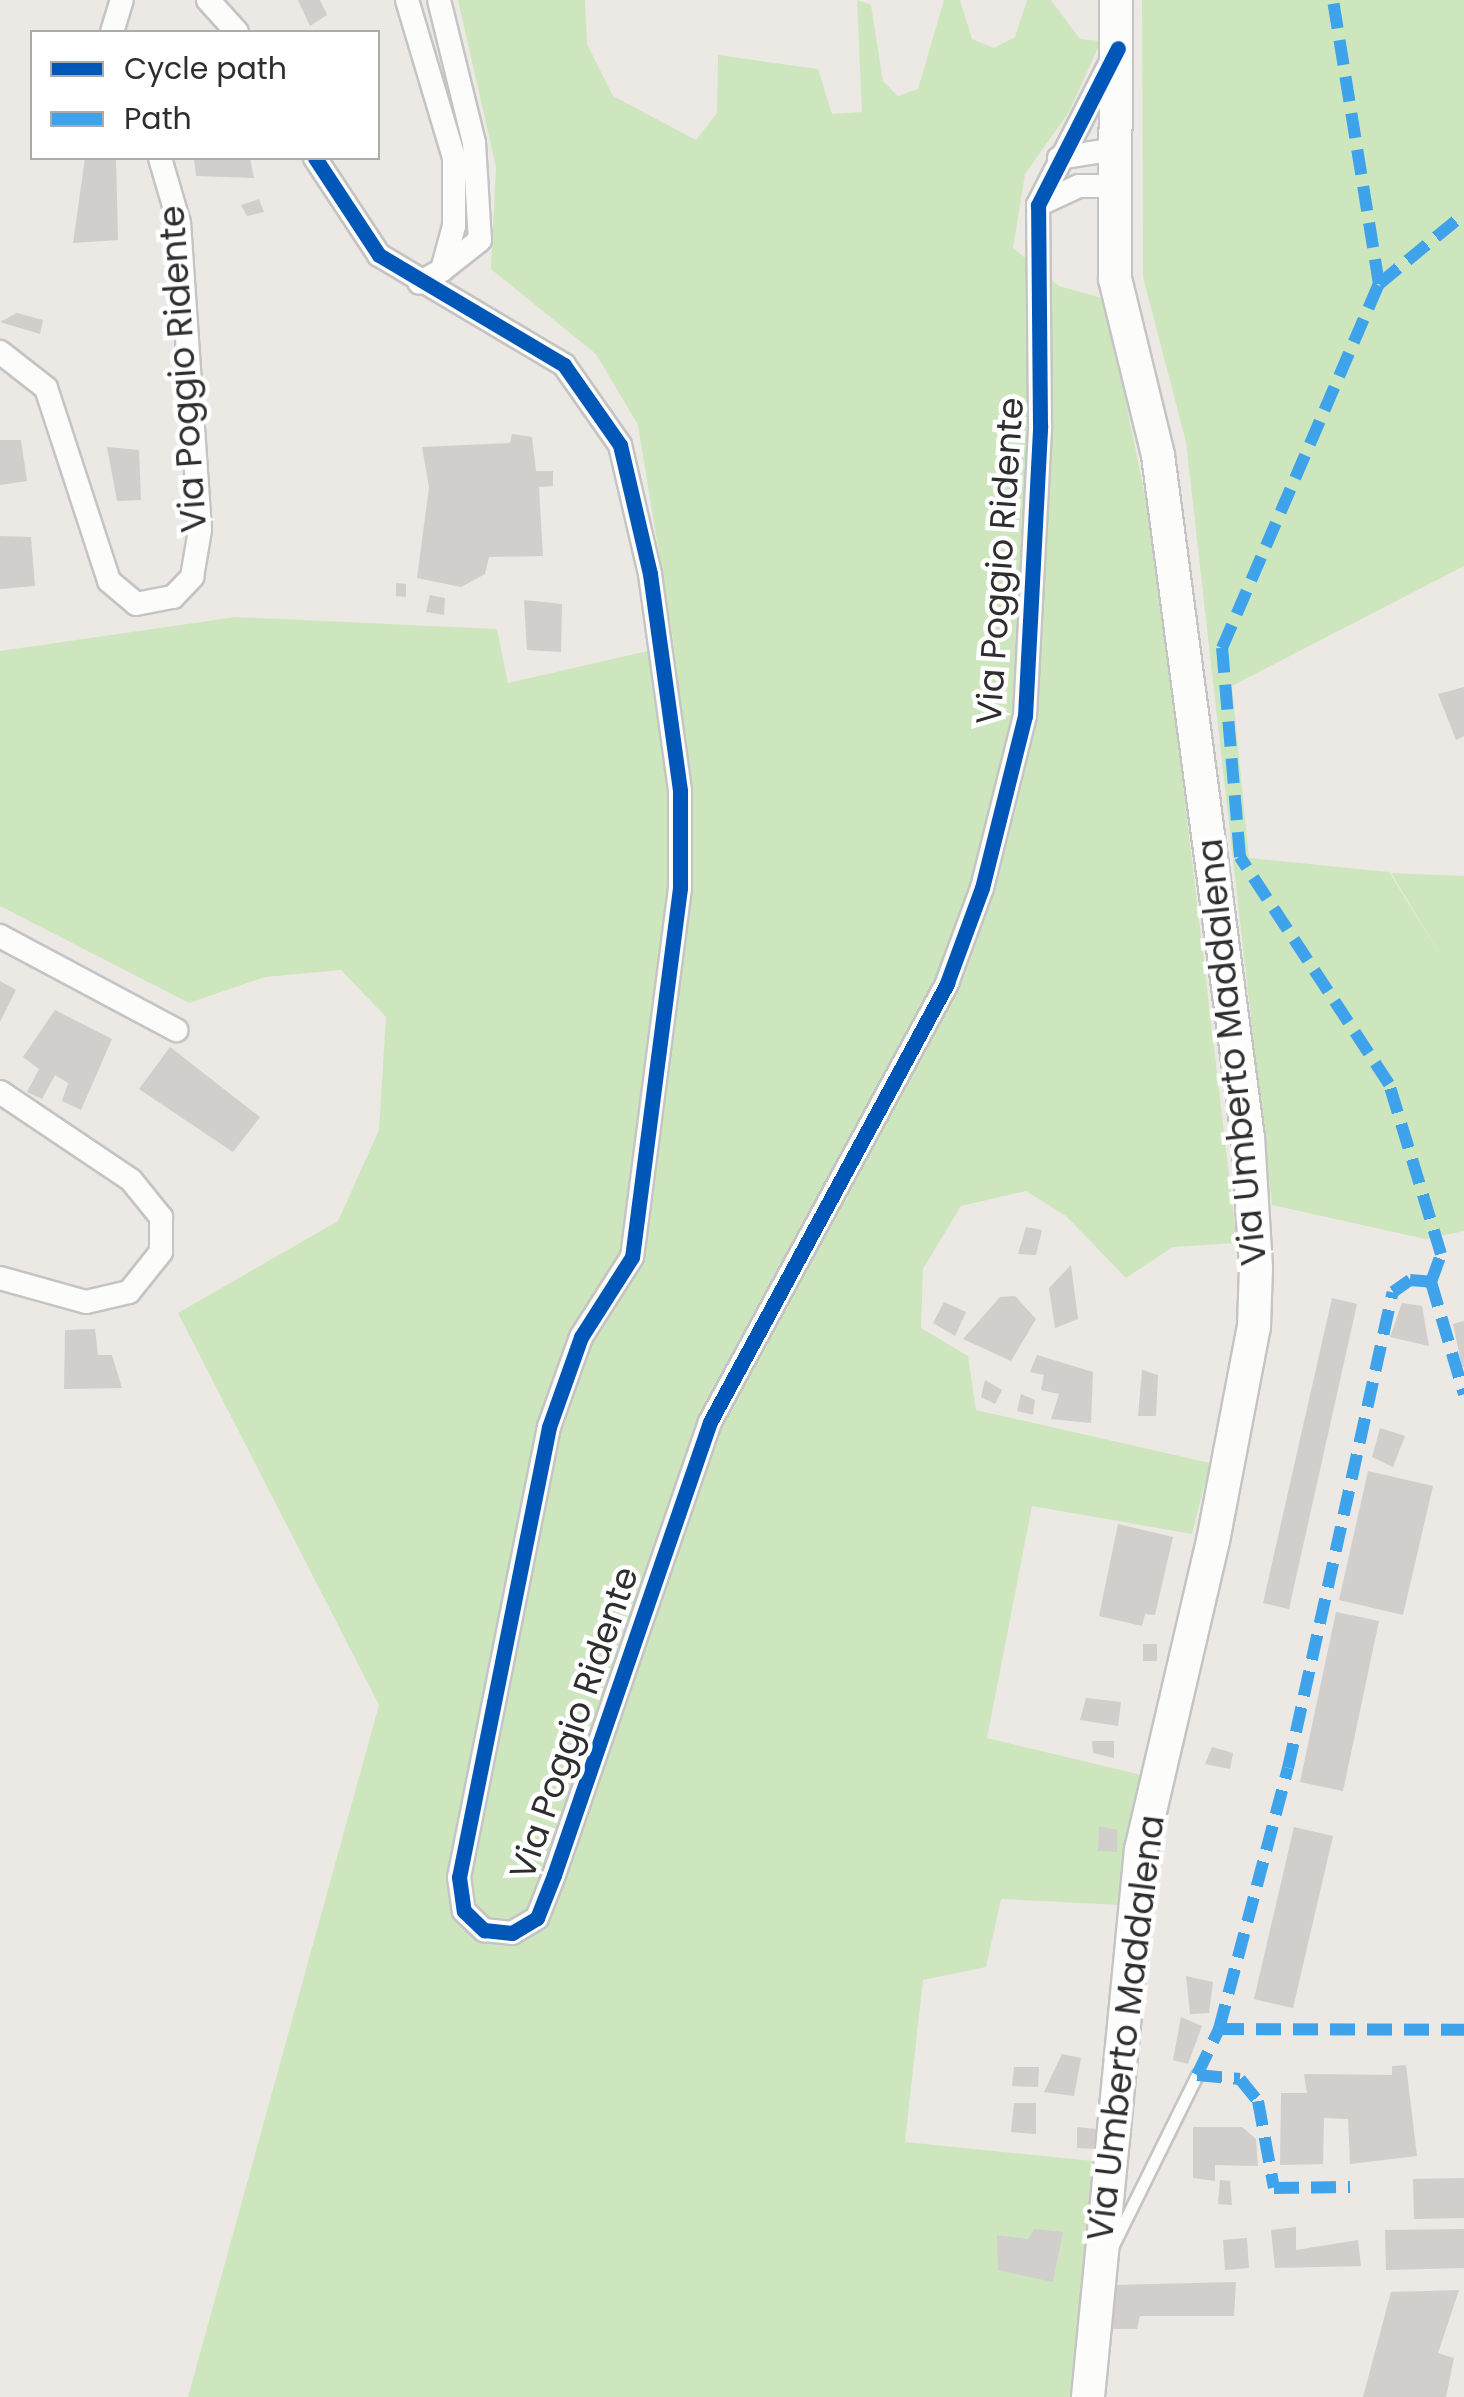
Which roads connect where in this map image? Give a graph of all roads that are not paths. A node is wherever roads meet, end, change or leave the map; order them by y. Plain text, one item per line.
1 (122, 0) edge
2 (208, 0) edge
3 (407, 0) edge
4 (439, 0) edge
5 (1116, 0) edge
6 (113, 30) edge
7 (235, 30) edge
8 (1118, 48) junction
9 (1116, 149) junction
10 (1059, 158) junction
11 (161, 160) edge
12 (316, 160) edge
13 (1114, 186) junction
14 (1038, 204) junction
15 (442, 270) junction
16 (419, 283) junction
17 (0, 352) edge
18 (0, 936) edge
19 (176, 1030) dead end
20 (0, 1092) edge
21 (0, 1278) edge
22 (1197, 2076) dead end
23 (1098, 2271) junction
24 (1088, 2397) edge

1 - 6 street
2 - 7 street
3 - 15 street
4 - 15 street
5 - 8 street, Via Umberto Maddalena
8 - 9 street, Via Umberto Maddalena
8 - 10 street, Via Poggio Ridente
9 - 10 street
9 - 13 street, Via Umberto Maddalena
10 - 14 street, Via Poggio Ridente
11 - 17 street, Via Poggio Ridente
12 - 16 street, Via Poggio Ridente
13 - 14 street
13 - 23 street, Via Umberto Maddalena
14 - 16 street, Via Poggio Ridente
15 - 16 street
18 - 19 street
20 - 21 street
22 - 23 lane
23 - 24 street, Via Umberto Maddalena

